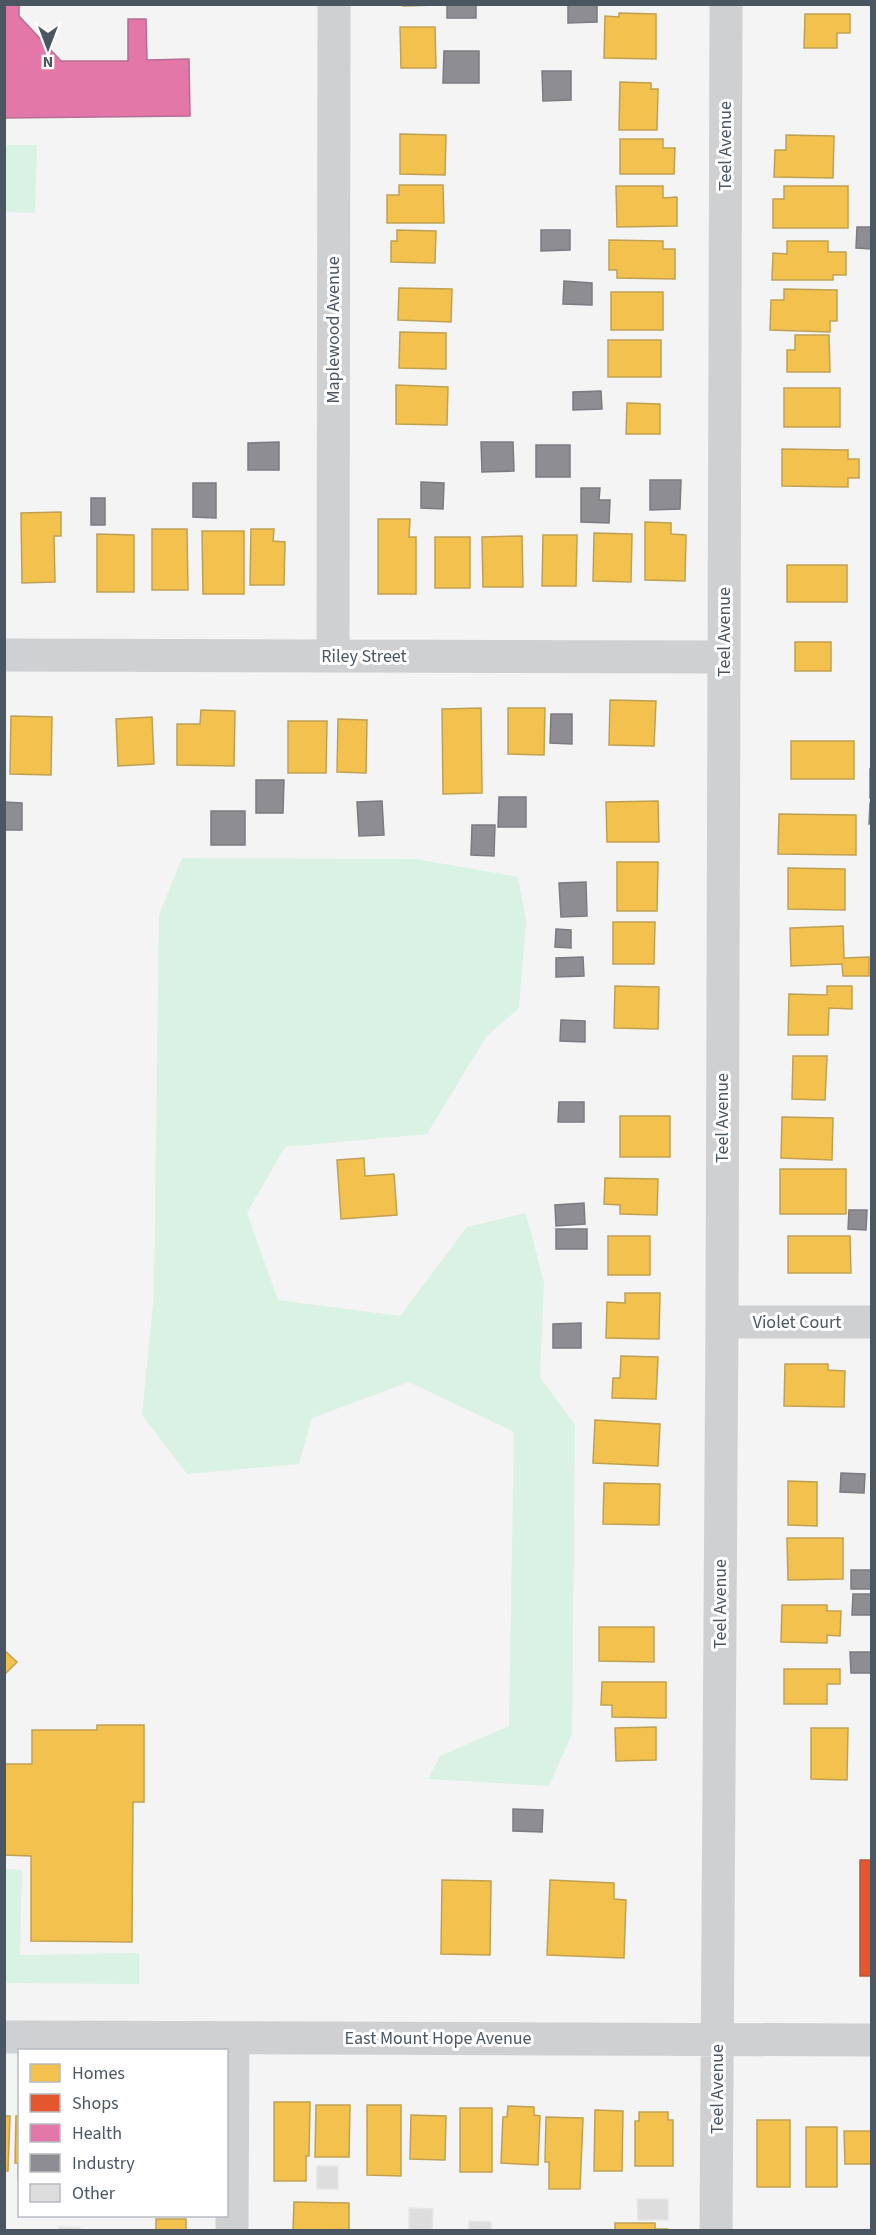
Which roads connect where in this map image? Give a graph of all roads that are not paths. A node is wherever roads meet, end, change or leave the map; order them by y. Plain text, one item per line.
1 (334, 4) edge
2 (726, 4) edge
3 (4, 655) edge
4 (333, 656) junction
5 (723, 657) junction
6 (722, 1322) junction
7 (872, 1322) edge
8 (4, 2037) edge
9 (233, 2038) junction
10 (718, 2039) junction
11 (872, 2040) edge
12 (232, 2230) edge
13 (716, 2230) edge

1 - 4 street, Maplewood Avenue
2 - 5 street, Teel Avenue
3 - 4 street, Riley Street
4 - 5 street, Riley Street
5 - 6 street, Teel Avenue
6 - 7 street, Violet Court
6 - 10 street, Teel Avenue
8 - 9 street, East Mount Hope Avenue
9 - 10 street, East Mount Hope Avenue
9 - 12 street
10 - 11 street, East Mount Hope Avenue
10 - 13 street, Teel Avenue

